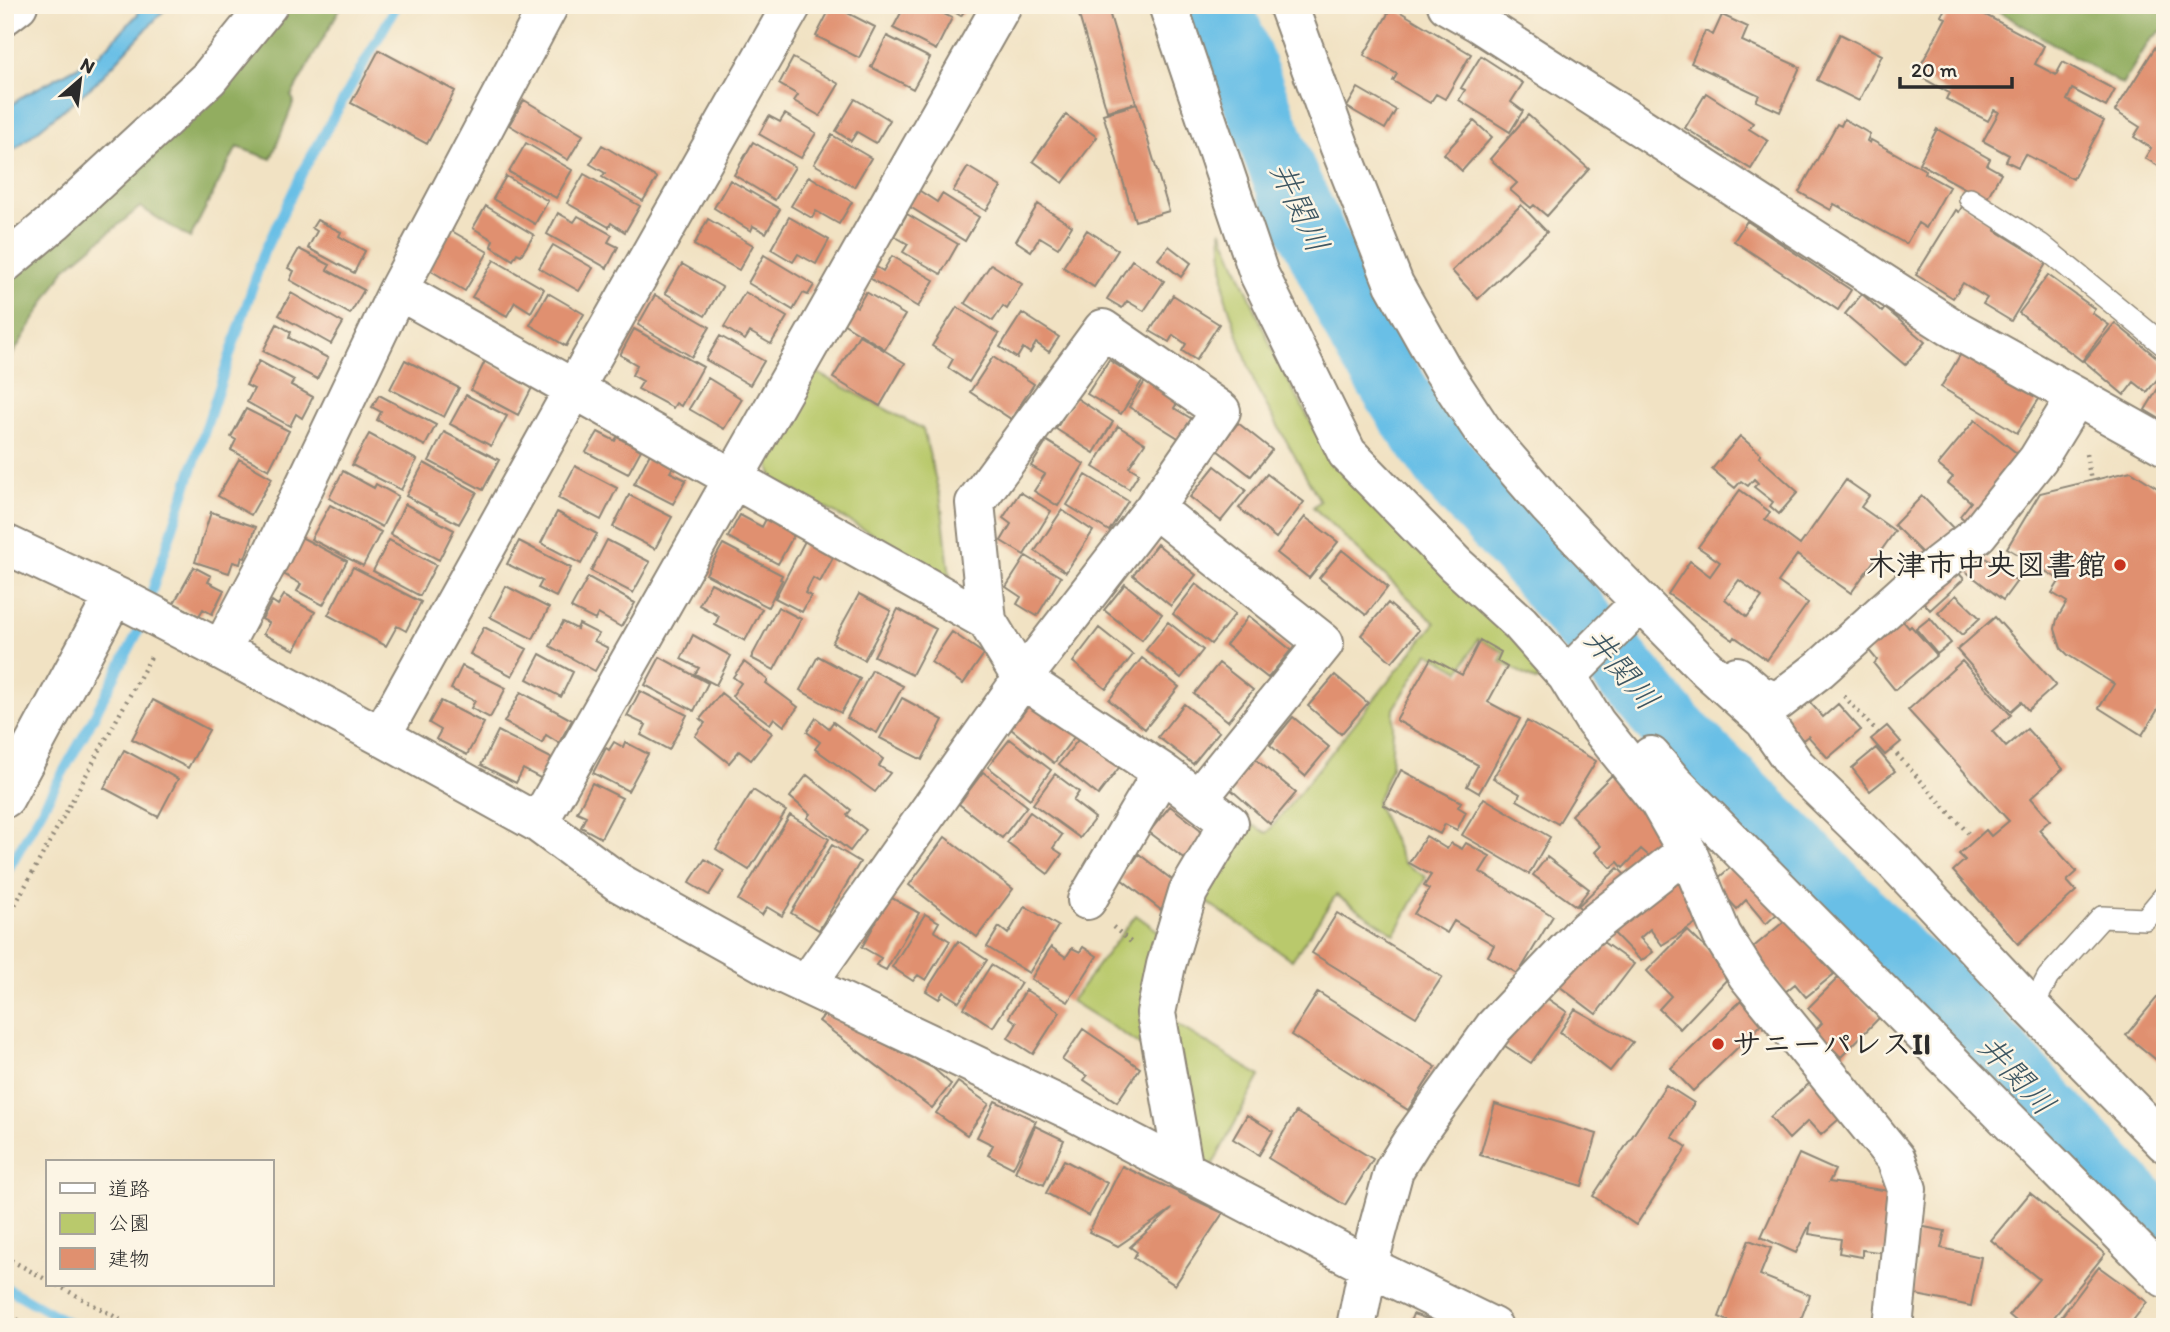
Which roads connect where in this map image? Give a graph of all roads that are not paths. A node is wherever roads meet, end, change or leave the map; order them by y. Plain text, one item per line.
1 (18, 5) edge
2 (268, 5) edge
3 (550, 5) edge
4 (792, 5) edge
5 (1002, 5) edge
6 (1168, 5) edge
7 (1288, 5) edge
8 (1447, 5) edge
9 (5, 15) edge
10 (1970, 199) dead end
11 (5, 263) edge
12 (398, 290) junction
13 (2165, 346) edge
14 (574, 388) junction
15 (2076, 397) junction
16 (2165, 446) edge
17 (733, 478) junction
18 (1154, 508) junction
19 (5, 544) edge
20 (120, 599) junction
21 (1637, 606) junction
22 (987, 621) junction
23 (221, 650) junction
24 (1570, 672) junction
25 (1022, 678) junction
26 (381, 736) junction
27 (1162, 772) junction
28 (5, 798) edge
29 (1198, 799) junction
30 (538, 823) junction
31 (1687, 851) junction
32 (2165, 895) edge
33 (1087, 900) road end
34 (807, 984) junction
35 (2032, 1008) junction
36 (2165, 1143) edge
37 (1184, 1171) junction
38 (1368, 1266) junction
39 (2165, 1278) edge
40 (1356, 1327) edge
41 (1493, 1327) edge
42 (1893, 1327) edge

1 - 9 street
2 - 11 street
3 - 12 street
4 - 14 street
5 - 17 street
6 - 24 street
7 - 21 street
8 - 15 street
10 - 13 lane
12 - 14 street
12 - 23 street
14 - 17 street
14 - 26 street
15 - 16 street
15 - 21 street
17 - 22 street
17 - 30 street
18 - 22 street
18 - 25 street
18 - 29 street
19 - 20 street
20 - 23 street
20 - 28 street
21 - 24 street
21 - 35 street
22 - 25 street
23 - 26 street
24 - 31 street
24 - 39 street
25 - 27 street
25 - 34 street
26 - 30 street
27 - 29 street
27 - 33 street
29 - 37 street
30 - 34 street
31 - 38 street
31 - 42 street
32 - 35 lane
34 - 37 street
35 - 36 street
37 - 38 street
38 - 40 street
38 - 41 street

